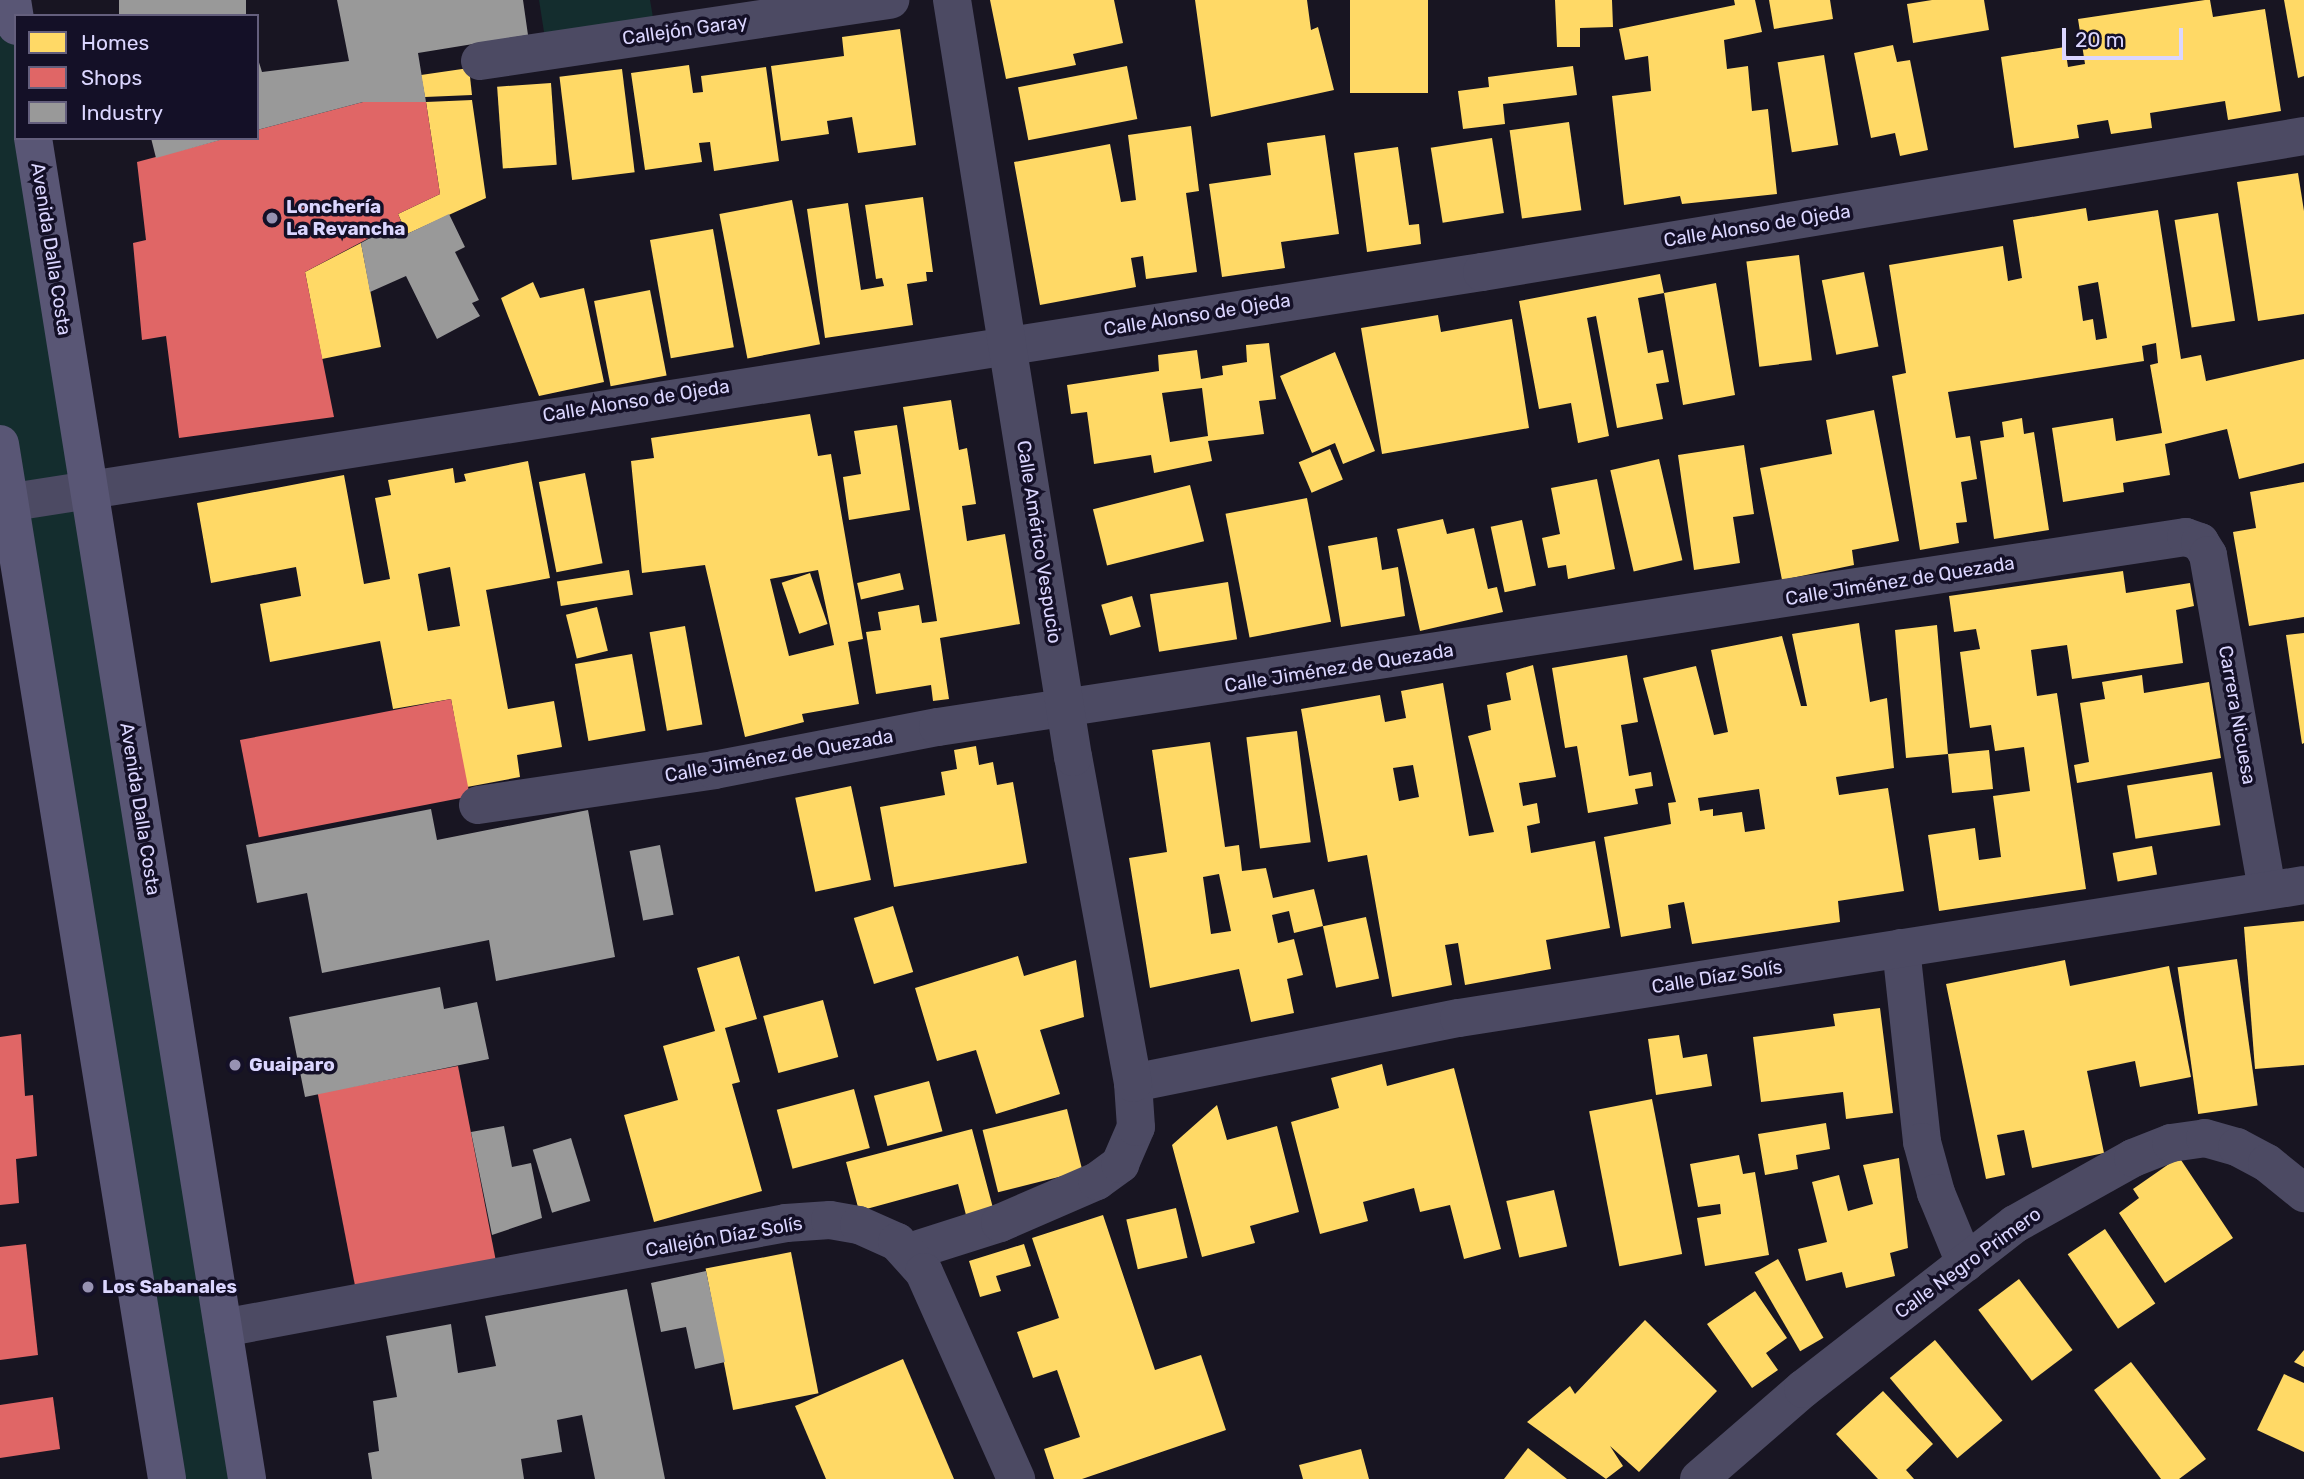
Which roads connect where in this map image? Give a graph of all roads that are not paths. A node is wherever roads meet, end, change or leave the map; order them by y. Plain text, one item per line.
1 (890, 0) edge
2 (953, 0) edge
3 (480, 61) dead end
4 (2304, 136) edge
5 (33, 140) edge
6 (1007, 344) junction
7 (0, 444) edge
8 (89, 489) junction
9 (5, 503) edge
10 (2200, 542) joint
11 (1066, 709) junction
12 (478, 805) dead end
13 (2304, 885) edge
14 (2267, 890) junction
15 (1901, 948) junction
16 (1133, 1083) junction
17 (2304, 1193) edge
18 (909, 1252) junction
19 (1965, 1263) junction
20 (223, 1328) junction
21 (167, 1479) edge
22 (247, 1479) edge
23 (1016, 1479) edge
24 (1699, 1479) edge

1 - 3 street, Callejón Garay
2 - 6 street, Calle Américo Vespucio
4 - 6 street, Calle Alonso de Ojeda
5 - 8 street, Avenida Dalla Costa
6 - 8 street, Calle Alonso de Ojeda
6 - 11 street, Calle Américo Vespucio
7 - 9 street
8 - 9 street, Calle Alonso de Ojeda
8 - 20 street, Avenida Dalla Costa
9 - 21 street
10 - 11 street, Calle Jiménez de Quezada
10 - 14 street, Carrera Nicuesa
11 - 12 street, Calle Jiménez de Quezada
11 - 16 street, Calle Américo Vespucio
13 - 14 street, Calle Díaz Solís
14 - 15 street, Calle Díaz Solís
15 - 16 street, Calle Díaz Solís
15 - 19 street
16 - 18 street
17 - 19 street, Calle Negro Primero
18 - 20 street, Callejón Díaz Solís
18 - 23 street
19 - 24 street, Calle Negro Primero
20 - 22 street, Avenida Dalla Costa

